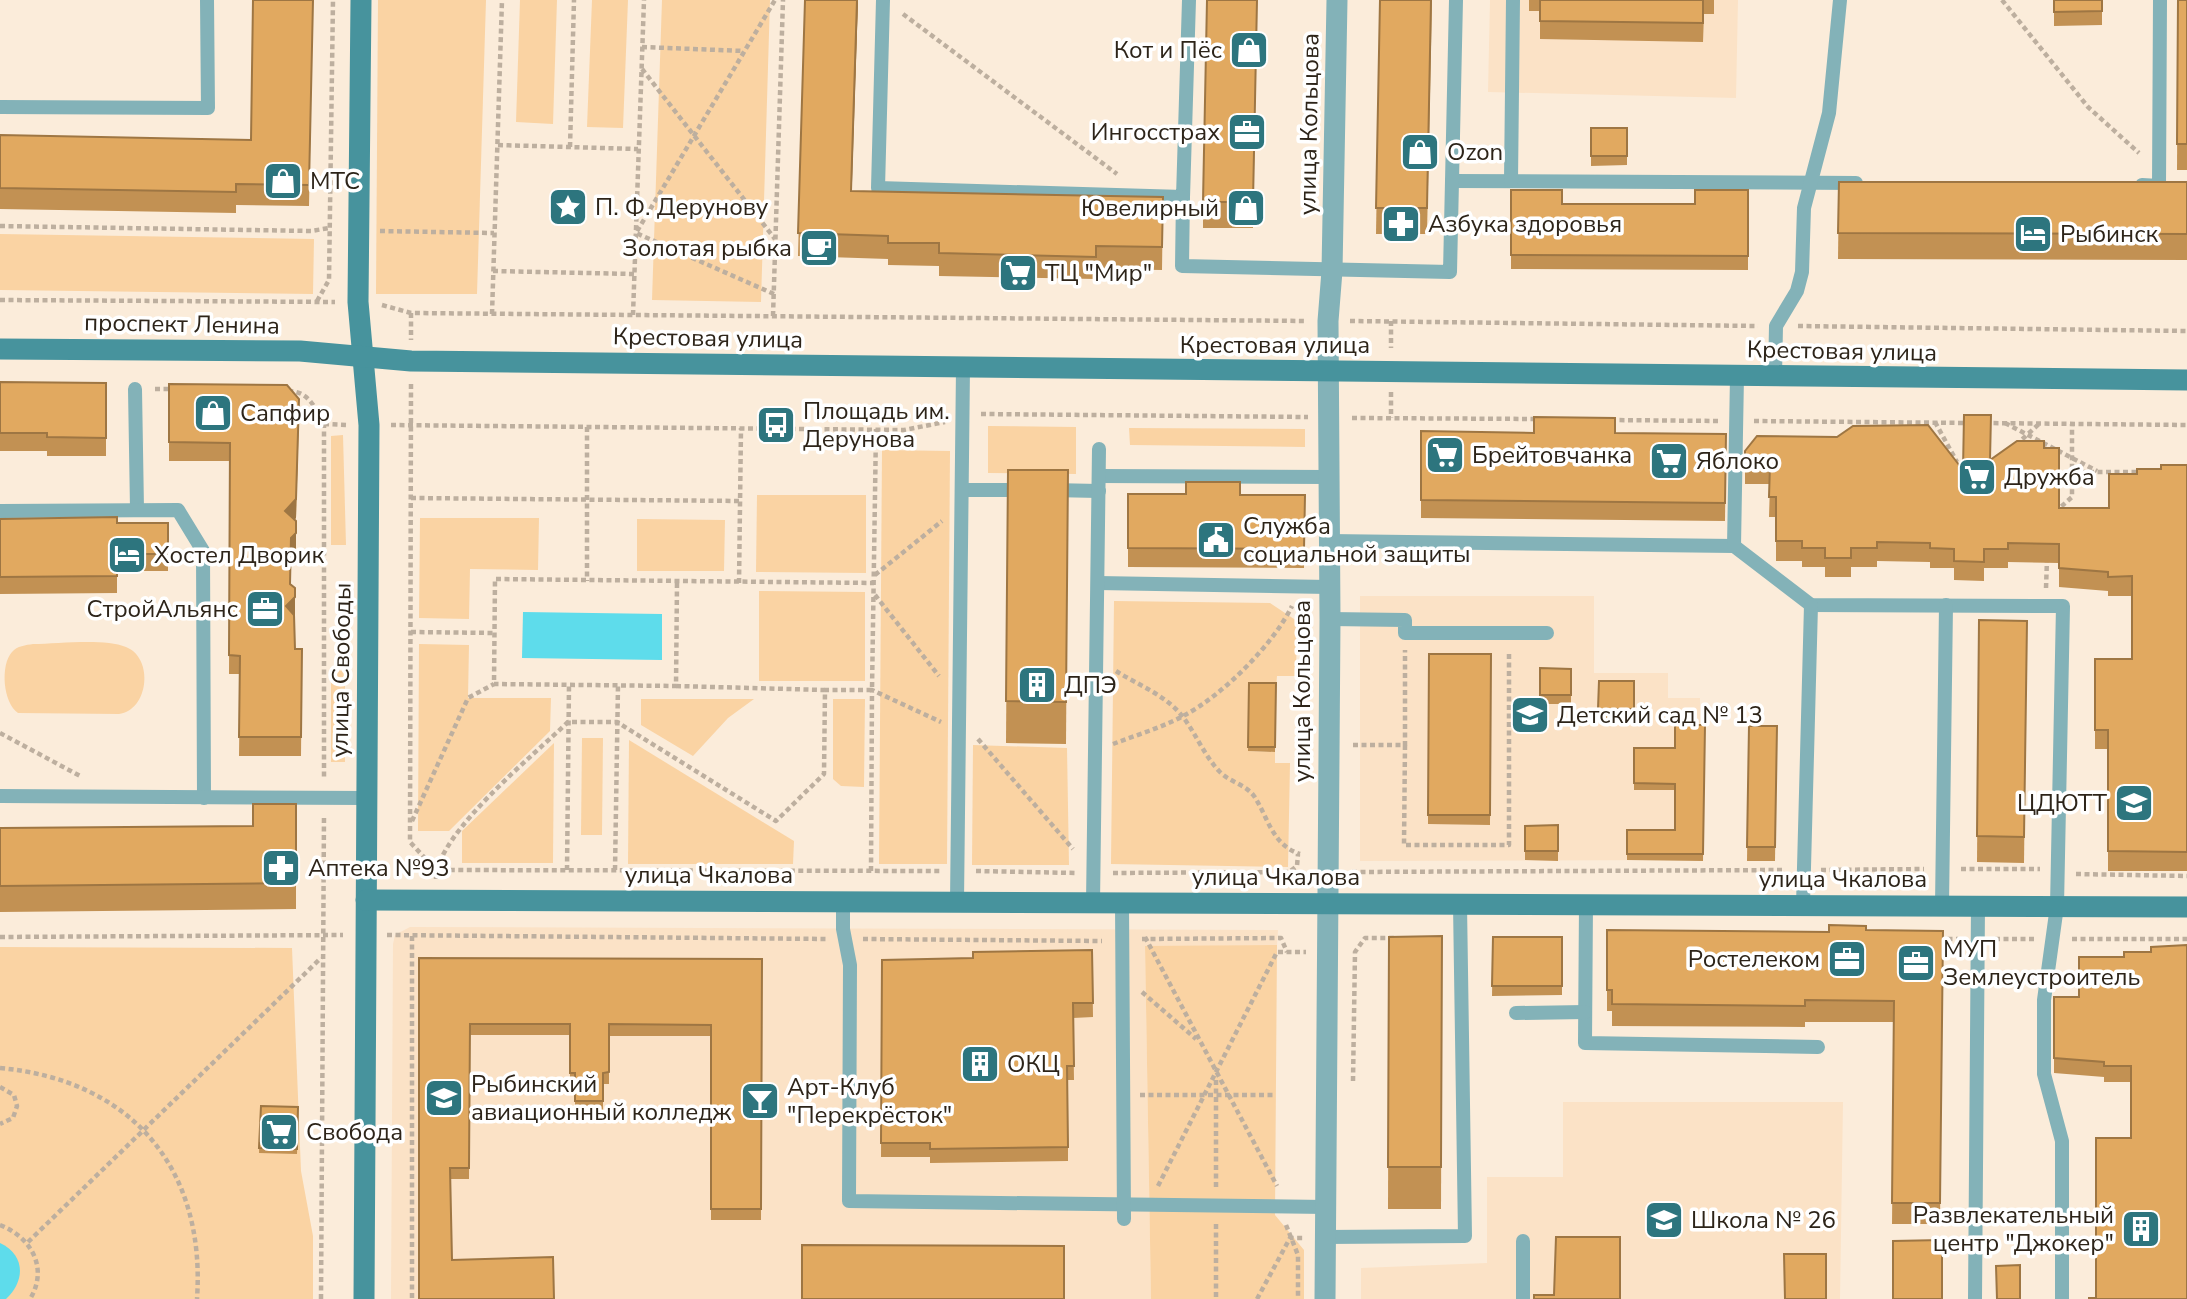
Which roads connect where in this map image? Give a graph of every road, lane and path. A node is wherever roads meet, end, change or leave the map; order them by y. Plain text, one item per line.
1 (208, 0) edge
2 (332, 0) edge
3 (361, 0) edge
4 (502, 0) edge
5 (574, 0) edge
6 (644, 0) edge
7 (775, 0) edge
8 (783, 0) edge
9 (1189, 0) edge
10 (1337, 0) edge
11 (1456, 0) edge
12 (1513, 0) edge
13 (1840, 0) edge
14 (2002, 0) edge
15 (2160, 0) edge
16 (889, 4) edge
17 (642, 47) junction
18 (744, 51) junction
19 (641, 69) junction
20 (0, 107) edge
21 (694, 136) junction
22 (498, 145) junction
23 (570, 147) junction
24 (638, 149) junction
25 (2159, 171) junction
26 (1452, 181) junction
27 (1511, 181) junction
28 (1811, 182) junction
29 (1867, 183) edge
30 (2131, 185) edge
31 (1146, 195) junction
32 (1183, 197) junction
33 (0, 226) edge
34 (329, 228) junction
35 (359, 231) junction
36 (494, 233) junction
37 (636, 233) junction
38 (775, 240) junction
39 (493, 271) junction
40 (1332, 271) junction
41 (634, 274) junction
42 (774, 294) junction
43 (0, 300) edge
44 (317, 302) junction
45 (358, 302) junction
46 (492, 314) junction
47 (633, 315) junction
48 (773, 316) junction
49 (1328, 321) junction
50 (1776, 326) junction
51 (2187, 331) edge
52 (0, 349) edge
53 (363, 356) junction
54 (963, 368) junction
55 (1328, 372) junction
56 (1737, 376) junction
57 (1775, 376) junction
58 (2187, 380) edge
59 (135, 389) joint
60 (176, 389) edge
61 (285, 391) edge
62 (411, 417) dead end
63 (962, 417) junction
64 (1329, 417) junction
65 (1543, 419) edge
66 (1598, 420) edge
67 (1736, 421) junction
68 (1935, 422) junction
69 (2004, 423) junction
70 (2040, 423) junction
71 (2072, 424) junction
72 (408, 425) junction
73 (2187, 425) edge
74 (587, 427) junction
75 (741, 428) junction
76 (876, 429) junction
77 (2027, 435) junction
78 (2012, 447) edge
79 (1100, 449) dead end
80 (2072, 458) junction
81 (1957, 462) edge
82 (2099, 471) junction
83 (2149, 471) edge
84 (2072, 472) junction
85 (1329, 477) junction
86 (1099, 483) junction
87 (962, 490) junction
88 (411, 498) junction
89 (587, 498) junction
90 (740, 501) junction
91 (962, 505) junction
92 (136, 509) junction
93 (0, 511) edge
94 (2047, 519) edge
95 (1329, 541) junction
96 (1734, 546) junction
97 (2047, 556) edge
98 (874, 576) junction
99 (587, 581) junction
100 (677, 583) junction
101 (739, 583) junction
102 (874, 583) junction
103 (1098, 583) junction
104 (1298, 586) junction
105 (1329, 587) junction
106 (873, 593) junction
107 (1811, 604) junction
108 (1946, 605) junction
109 (2046, 607) junction
110 (1330, 620) junction
111 (411, 632) junction
112 (495, 633) junction
113 (1405, 633) junction
114 (1509, 633) junction
115 (1547, 633) dead end
116 (1097, 659) junction
117 (494, 684) junction
118 (569, 685) junction
119 (618, 685) junction
120 (676, 687) junction
121 (825, 690) junction
122 (872, 690) junction
123 (959, 709) junction
124 (1183, 717) junction
125 (568, 722) junction
126 (617, 722) junction
127 (959, 726) junction
128 (0, 733) edge
129 (1353, 745) dead end
130 (1405, 745) junction
131 (1096, 751) junction
132 (0, 796) edge
133 (116, 797) junction
134 (204, 798) junction
135 (324, 798) junction
136 (366, 798) junction
137 (411, 825) junction
138 (1943, 869) junction
139 (436, 870) junction
140 (566, 870) junction
141 (615, 870) junction
142 (1804, 870) junction
143 (871, 871) junction
144 (958, 871) junction
145 (2058, 871) junction
146 (1094, 873) junction
147 (1352, 873) dead end
148 (2187, 876) edge
149 (366, 900) junction
150 (843, 902) junction
151 (957, 902) junction
152 (1093, 903) junction
153 (1122, 903) junction
154 (1327, 904) junction
155 (1460, 904) junction
156 (1586, 904) junction
157 (1803, 905) junction
158 (1942, 906) junction
159 (1978, 906) junction
160 (2057, 906) junction
161 (2187, 907) edge
162 (322, 935) junction
163 (365, 935) junction
164 (412, 936) junction
165 (0, 937) edge
166 (1397, 938) edge
167 (845, 939) junction
168 (1146, 939) junction
169 (1937, 939) edge
170 (1978, 939) junction
171 (2052, 939) junction
172 (2187, 939) edge
173 (1122, 940) junction
174 (1277, 952) dead end
175 (1287, 952) dead end
176 (322, 957) junction
177 (1585, 1012) junction
178 (1516, 1013) dead end
179 (1818, 1047) dead end
180 (0, 1068) edge
181 (1216, 1072) junction
182 (0, 1087) edge
183 (1353, 1087) dead end
184 (1124, 1095) junction
185 (1205, 1095) junction
186 (1228, 1095) junction
187 (1276, 1095) dead end
188 (0, 1124) edge
189 (143, 1130) junction
190 (1148, 1206) junction
191 (1281, 1206) junction
192 (1326, 1207) junction
193 (1124, 1212) junction
194 (0, 1225) edge
195 (1325, 1237) junction
196 (1290, 1238) junction
197 (1523, 1241) dead end
198 (27, 1242) junction
199 (30, 1299) edge
200 (197, 1299) edge
201 (321, 1299) edge
202 (364, 1299) edge
203 (412, 1299) edge
204 (1257, 1299) edge
205 (1298, 1299) edge
206 (1325, 1299) edge
207 (1523, 1299) edge
208 (1975, 1299) edge
209 (2063, 1299) edge

1 - 20 lane
2 - 34 path
3 - 35 street, улица Свободы
4 - 22 path
5 - 23 path
6 - 17 path
7 - 18 path
8 - 38 path
9 - 32 lane
10 - 40 street, улица Кольцова
11 - 26 lane
12 - 27 lane
13 - 28 lane
14 - 25 path
15 - 25 lane
16 - 31 path
16 - 31 lane
17 - 18 path
17 - 19 path
18 - 21 path
19 - 21 path
19 - 24 path
21 - 37 path
21 - 38 path
22 - 23 path
22 - 36 path
23 - 24 path
24 - 37 path
25 - 30 lane
26 - 27 lane
26 - 40 lane
27 - 28 lane
28 - 29 lane
28 - 50 lane
31 - 32 lane
32 - 40 lane
33 - 34 path
34 - 44 path
35 - 36 path
35 - 45 street, улица Свободы
36 - 39 path
37 - 41 path
37 - 42 path
38 - 42 path
39 - 41 path
39 - 46 path
40 - 49 street, улица Кольцова
41 - 47 path
42 - 48 path
43 - 44 path
44 - 45 path
45 - 46 path
45 - 53 street, улица Свободы
46 - 47 path
47 - 48 path
48 - 49 path
49 - 50 path
49 - 55 street, улица Кольцова
50 - 51 path
50 - 57 lane
52 - 53 street, проспект Ленина
53 - 54 street, Крестовая улица
53 - 136 street, улица Свободы
54 - 55 street, Крестовая улица
54 - 63 lane
55 - 56 street, Крестовая улица
55 - 64 street, улица Кольцова
56 - 57 street, Крестовая улица
56 - 67 lane
57 - 58 street, Крестовая улица
59 - 60 path
59 - 92 lane
61 - 135 path
62 - 72 path
63 - 64 path
63 - 76 path
63 - 87 lane
64 - 65 path
64 - 85 street, улица Кольцова
66 - 67 path
67 - 68 path
67 - 96 lane
68 - 69 path
68 - 81 path
69 - 70 path
69 - 77 path
70 - 71 path
70 - 77 path
71 - 73 path
71 - 80 path
72 - 74 path
72 - 88 path
74 - 75 path
74 - 89 path
75 - 76 path
75 - 90 path
76 - 98 path
77 - 78 path
77 - 80 path
79 - 86 lane
80 - 82 path
80 - 84 path
82 - 83 path
82 - 84 path
84 - 94 path
85 - 86 lane
85 - 95 street, улица Кольцова
86 - 87 lane
86 - 103 lane
87 - 91 lane
88 - 89 path
88 - 111 path
89 - 90 path
89 - 99 path
90 - 101 path
91 - 98 path
91 - 123 lane
92 - 93 lane
92 - 134 lane
95 - 96 lane
95 - 105 street, улица Кольцова
96 - 107 lane
97 - 109 path
98 - 102 path
99 - 100 path
99 - 112 path
100 - 101 path
100 - 120 path
101 - 102 path
102 - 106 path
103 - 104 lane
103 - 116 lane
104 - 105 lane
104 - 124 path
105 - 110 street, улица Кольцова
106 - 122 path
106 - 123 path
107 - 108 lane
107 - 142 lane
108 - 109 lane
108 - 138 lane
109 - 145 lane
110 - 113 lane
110 - 154 street, улица Кольцова
111 - 112 path
111 - 137 path
112 - 117 path
113 - 114 lane
113 - 130 path
114 - 115 lane
114 - 130 path
116 - 124 path
116 - 131 lane
117 - 118 path
117 - 137 path
118 - 119 path
118 - 125 path
119 - 120 path
119 - 126 path
120 - 121 path
121 - 122 path
121 - 126 path
122 - 127 path
122 - 143 path
123 - 127 lane
124 - 131 path
124 - 146 path
125 - 126 path
125 - 139 path
125 - 140 path
126 - 141 path
127 - 144 lane
127 - 146 path
128 - 133 path
129 - 130 path
131 - 146 lane
132 - 133 lane
133 - 134 lane
134 - 135 lane
135 - 136 lane
135 - 162 path
136 - 149 street, улица Свободы
137 - 139 path
138 - 142 path
138 - 145 path
138 - 158 lane
139 - 140 path
140 - 141 path
141 - 143 path
142 - 147 path
142 - 157 lane
143 - 144 path
144 - 146 path
144 - 151 lane
145 - 148 path
145 - 160 lane
146 - 152 lane
149 - 150 street, улица Чкалова
149 - 163 street, улица Свободы
150 - 151 street, улица Чкалова
150 - 167 lane
151 - 152 street, улица Чкалова
152 - 153 street, улица Чкалова
153 - 154 street, улица Чкалова
153 - 168 path
153 - 173 lane
154 - 155 street, улица Чкалова
154 - 192 street, улица Кольцова
155 - 156 street, улица Чкалова
155 - 195 lane
156 - 157 street, улица Чкалова
156 - 177 lane
157 - 158 street, улица Чкалова
158 - 159 street, улица Чкалова
159 - 160 street, улица Чкалова
159 - 170 lane
160 - 161 street, улица Чкалова
160 - 171 lane
162 - 163 path
162 - 165 path
162 - 176 path
163 - 164 path
163 - 202 street, улица Свободы
164 - 167 path
164 - 203 path
166 - 183 path
167 - 173 path
167 - 193 lane
168 - 173 path
168 - 175 path
168 - 181 path
169 - 170 path
170 - 171 path
170 - 208 lane
171 - 172 path
171 - 209 lane
173 - 184 lane
174 - 181 path
176 - 189 path
176 - 201 path
177 - 178 lane
177 - 179 lane
180 - 189 path
181 - 185 path
181 - 186 path
182 - 188 path
184 - 185 path
184 - 193 lane
185 - 186 path
185 - 190 path
186 - 187 path
186 - 191 path
189 - 198 path
189 - 200 path
190 - 191 lane
190 - 193 lane
191 - 192 lane
191 - 196 path
192 - 195 street, улица Кольцова
194 - 198 path
195 - 206 street, улица Кольцова
196 - 204 path
196 - 205 path
197 - 207 lane
198 - 199 path

